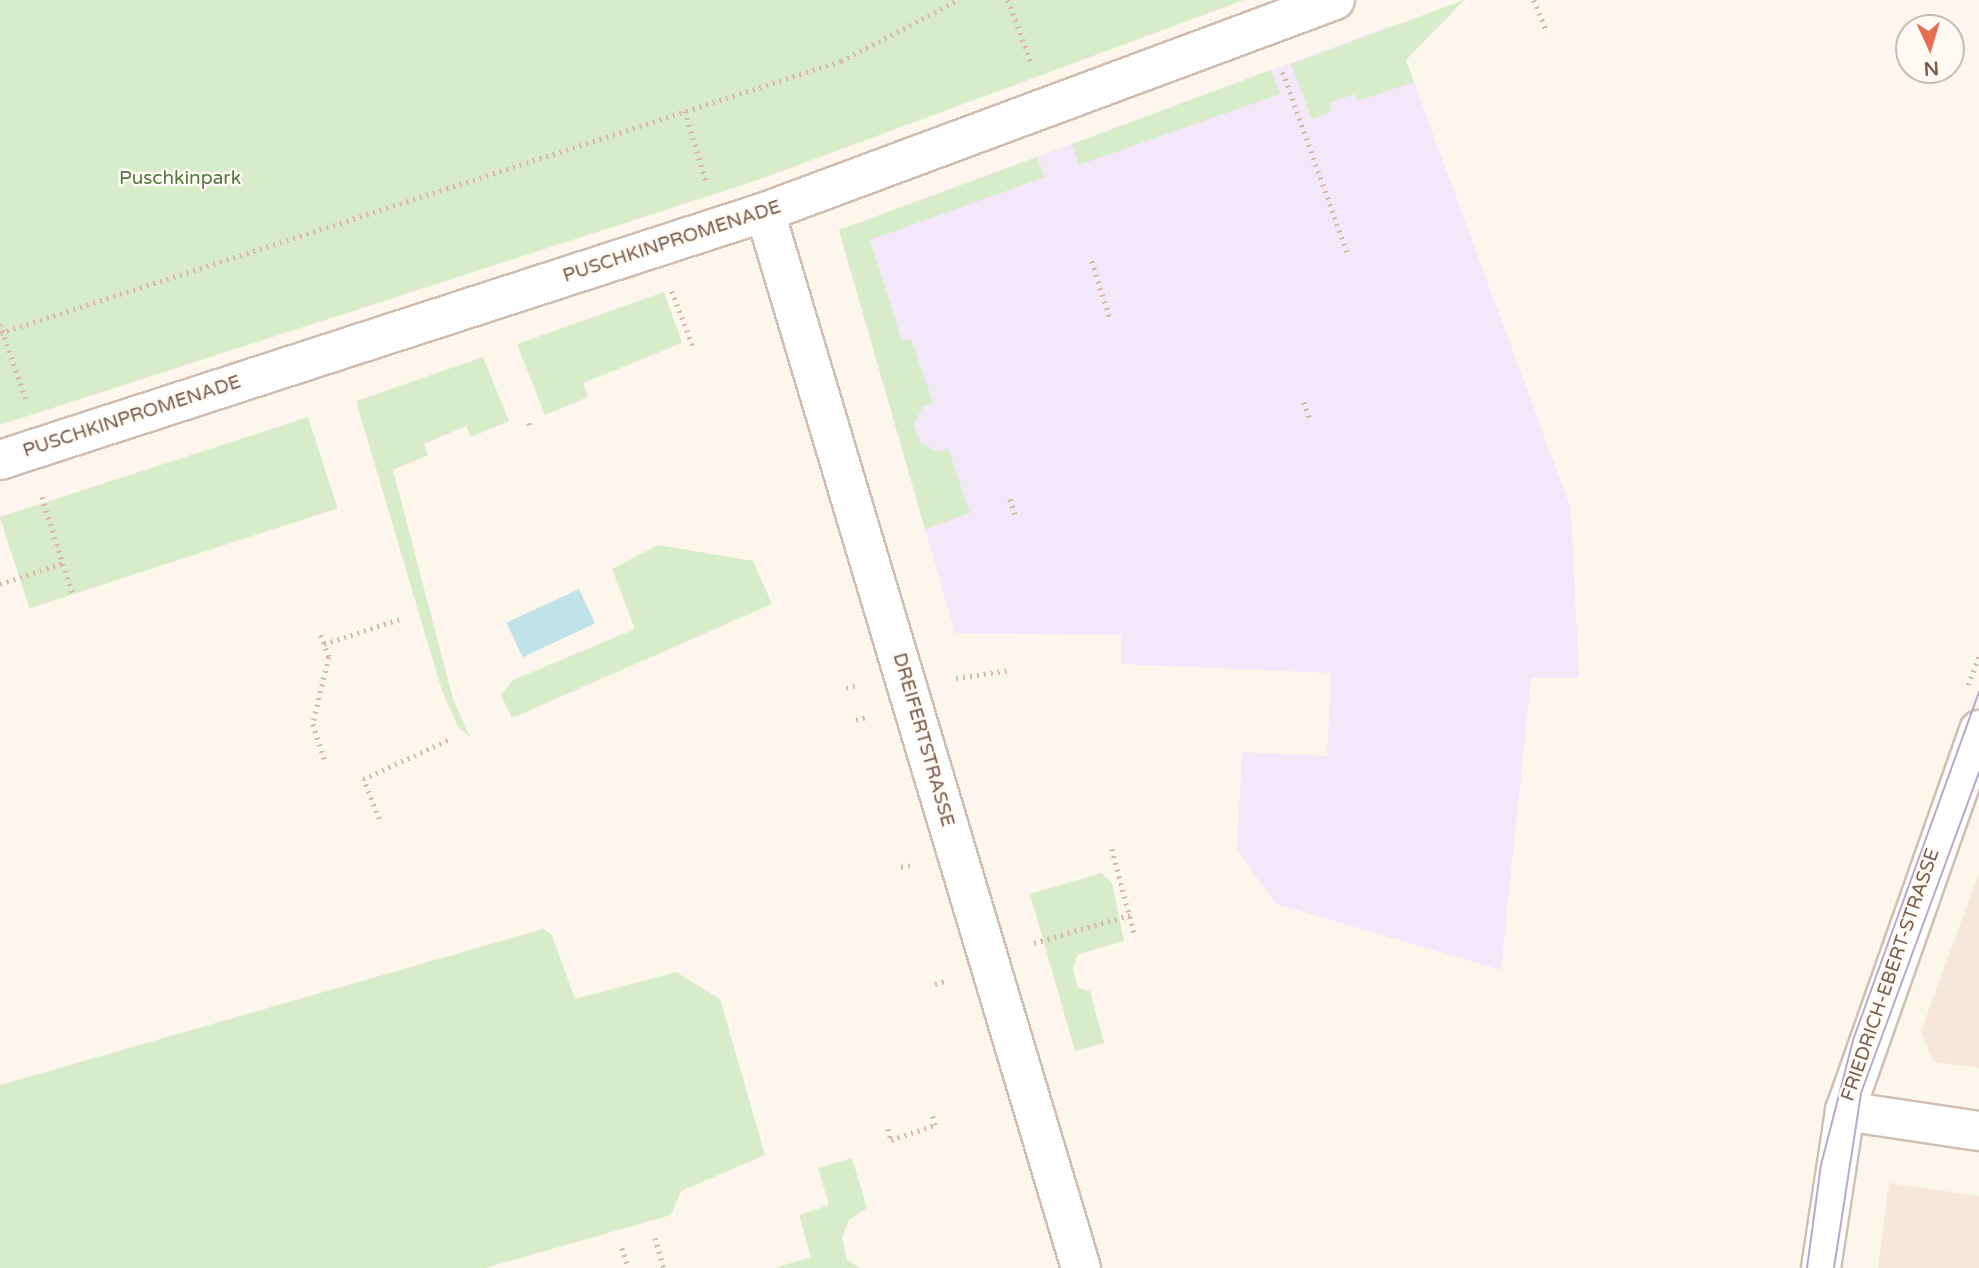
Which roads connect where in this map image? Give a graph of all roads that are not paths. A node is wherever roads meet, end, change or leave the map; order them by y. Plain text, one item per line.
1 (1335, 0) edge
2 (765, 212) junction
3 (0, 460) edge
4 (1979, 730) edge
5 (1845, 1111) junction
6 (1979, 1131) edge
7 (1080, 1268) edge
8 (1821, 1268) edge

1 - 2 street, PUSCHKINPROMENADE
2 - 3 street, PUSCHKINPROMENADE
2 - 7 street, DREIFERTSTRASSE
4 - 5 street, FRIEDRICH-EBERT-STRASSE
5 - 6 street
5 - 8 street, FRIEDRICH-EBERT-STRASSE

